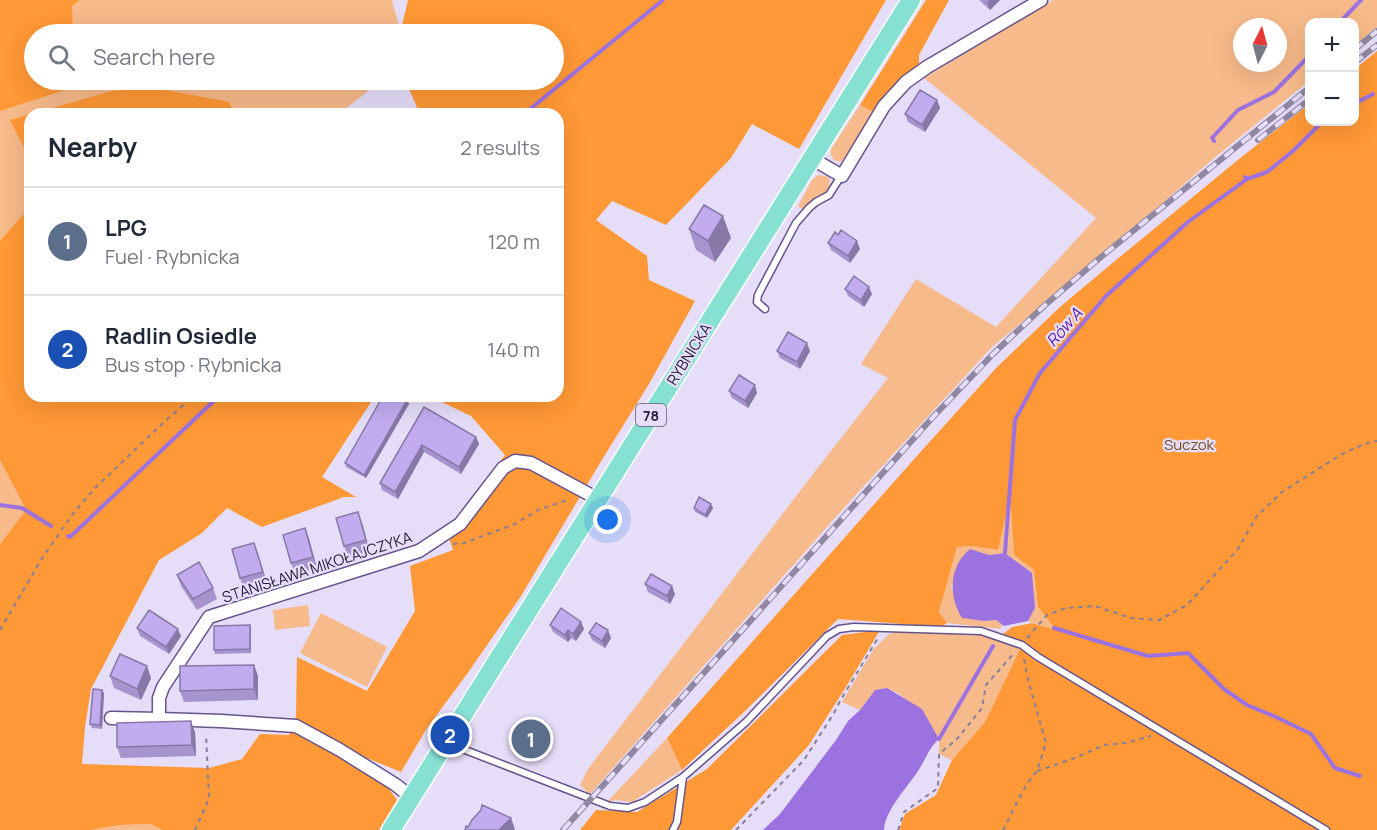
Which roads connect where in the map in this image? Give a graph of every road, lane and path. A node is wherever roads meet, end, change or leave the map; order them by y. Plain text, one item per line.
1 (911, 0) edge
2 (1041, 0) edge
3 (811, 158) junction
4 (842, 176) junction
5 (765, 309) dead end
6 (187, 402) edge
7 (1377, 441) edge
8 (573, 498) dead end
9 (598, 499) junction
10 (424, 548) junction
11 (0, 630) edge
12 (880, 635) dead end
13 (1022, 645) junction
14 (111, 718) dead end
15 (159, 719) junction
16 (205, 720) junction
17 (1164, 732) junction
18 (446, 742) junction
19 (1037, 771) junction
20 (683, 777) junction
21 (411, 797) junction
22 (195, 830) edge
23 (391, 830) edge
24 (673, 830) edge
25 (736, 830) edge
26 (898, 830) edge
27 (1003, 830) edge
28 (1326, 830) edge

1 - 3 main road, RYBNICKA / 78
2 - 4 street
3 - 4 street
3 - 9 main road, RYBNICKA / 78
4 - 5 lane
6 - 11 path
7 - 13 path
8 - 10 path
9 - 10 street, STANISŁAWA MIKOŁAJCZYKA
9 - 18 main road, RYBNICKA / 78
10 - 15 street, STANISŁAWA MIKOŁAJCZYKA
12 - 25 path
13 - 17 lane
13 - 19 path
13 - 20 lane
13 - 26 path
14 - 15 street
15 - 16 street
16 - 21 street
16 - 22 path
17 - 19 path
17 - 28 lane
18 - 20 lane
18 - 21 main road, RYBNICKA / 78
19 - 27 path
20 - 24 lane
21 - 23 main road, RYBNICKA / 78

